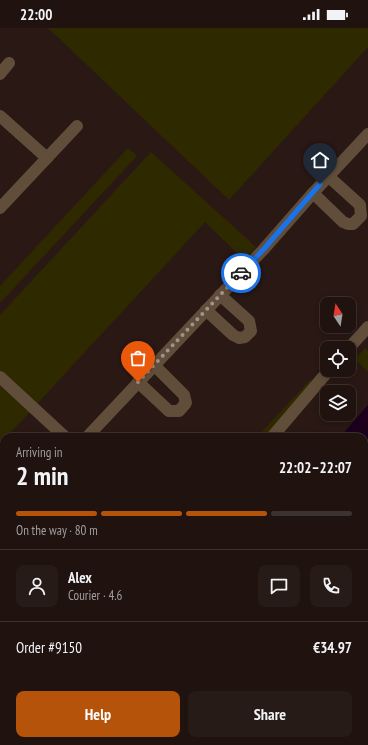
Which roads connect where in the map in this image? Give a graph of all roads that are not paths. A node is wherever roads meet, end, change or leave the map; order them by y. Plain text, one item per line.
1 (9, 64) dead end
2 (0, 74) edge
3 (0, 116) edge
4 (76, 126) dead end
5 (368, 134) edge
6 (47, 158) junction
7 (328, 176) junction
8 (313, 193) junction
9 (0, 208) edge
10 (220, 294) junction
11 (206, 310) junction
12 (368, 327) edge
13 (355, 341) edge
14 (154, 366) junction
15 (0, 377) edge
16 (323, 377) edge
17 (138, 382) junction
18 (62, 433) edge
19 (91, 433) edge
20 (275, 433) edge

1 - 2 street
3 - 6 street
4 - 6 street
5 - 7 street
6 - 9 street
7 - 8 street
7 - 8 street
8 - 10 street
10 - 11 street
10 - 11 street
11 - 14 street
12 - 13 street
14 - 17 street
14 - 17 street
15 - 18 street
16 - 20 street
17 - 19 street

